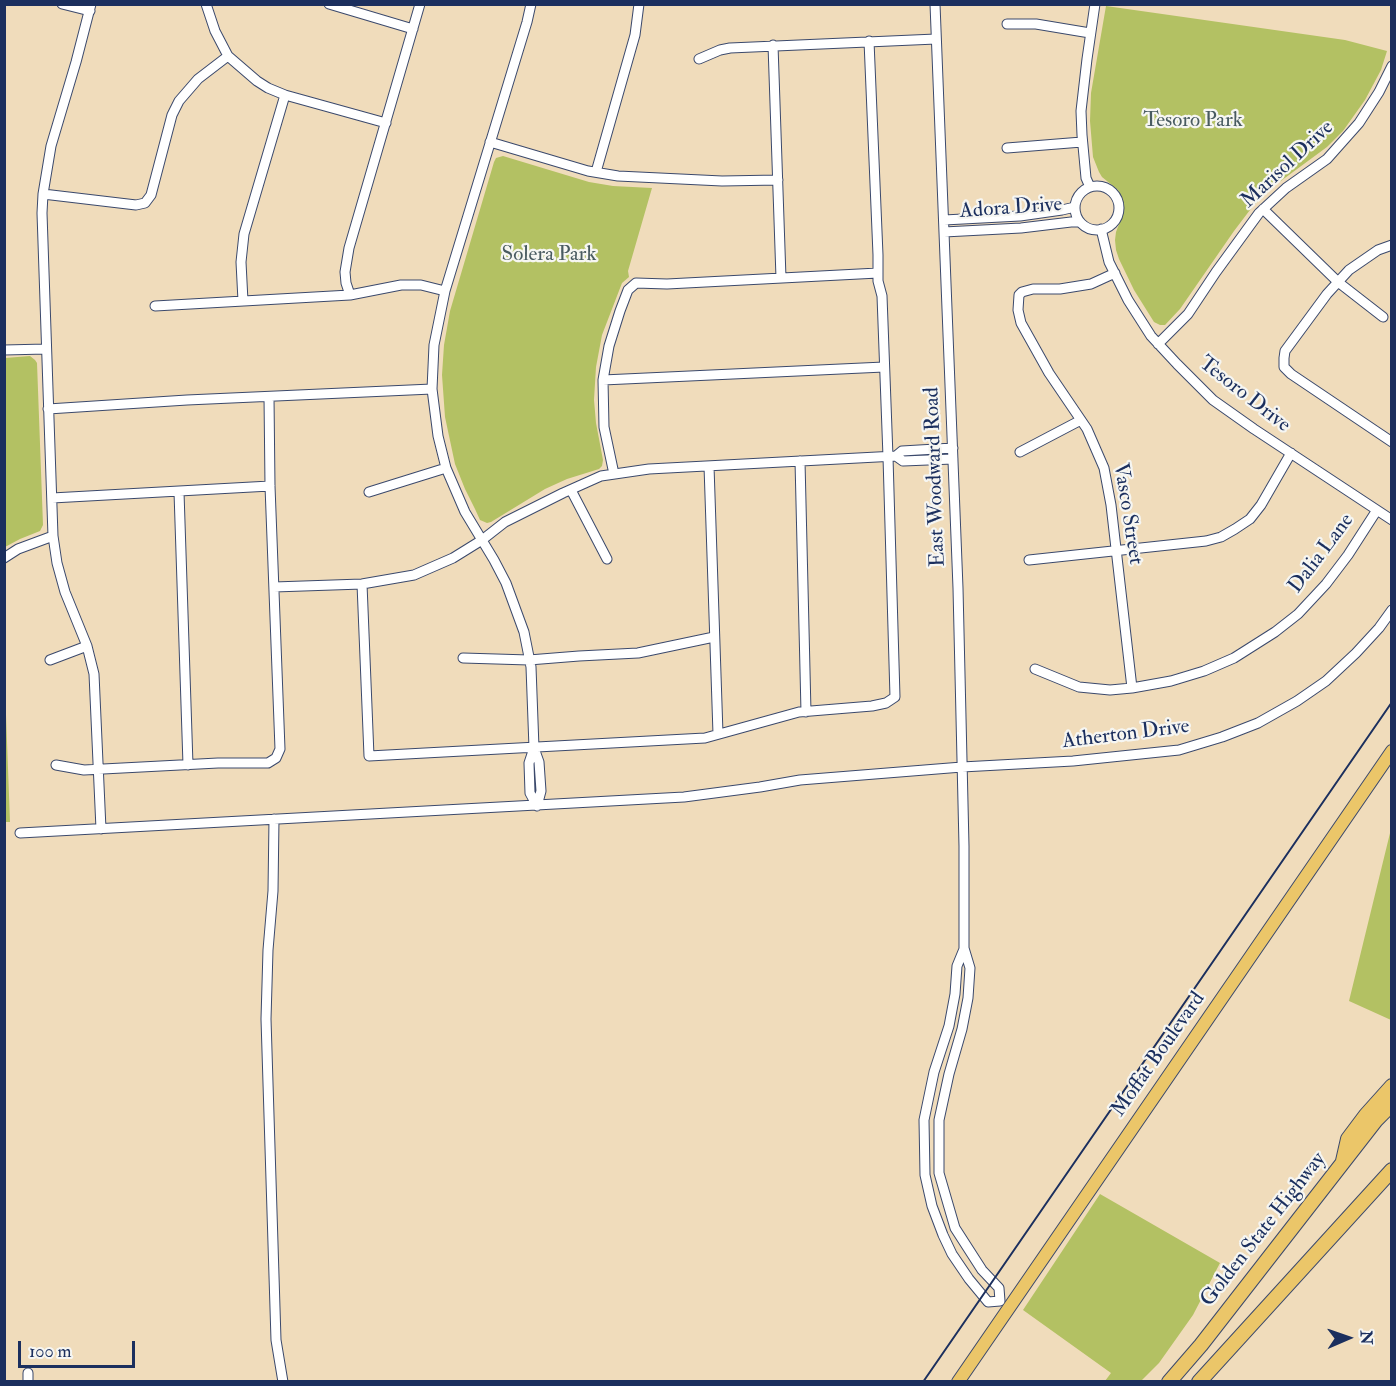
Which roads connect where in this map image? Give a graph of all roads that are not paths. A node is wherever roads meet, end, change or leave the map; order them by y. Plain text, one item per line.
1 (62, 4) edge
2 (206, 4) edge
3 (329, 4) edge
4 (420, 4) edge
5 (531, 4) edge
6 (639, 4) edge
7 (935, 4) edge
8 (1095, 4) edge
9 (90, 8) edge
10 (1006, 24) dead end
11 (413, 29) junction
12 (1090, 33) junction
13 (936, 39) junction
14 (869, 41) junction
15 (773, 45) junction
16 (228, 56) junction
17 (699, 59) dead end
18 (1392, 66) edge
19 (1383, 85) junction
20 (1392, 90) edge
21 (285, 95) junction
22 (386, 123) junction
23 (490, 142) junction
24 (1082, 142) junction
25 (1007, 147) dead end
26 (596, 172) junction
27 (778, 180) junction
28 (1090, 187) junction
29 (43, 194) junction
30 (1075, 207) junction
31 (1263, 209) junction
32 (944, 220) junction
33 (1080, 222) junction
34 (1101, 229) junction
35 (944, 232) junction
36 (1392, 245) edge
37 (878, 273) junction
38 (1115, 273) junction
39 (781, 278) junction
40 (1338, 282) junction
41 (445, 291) junction
42 (350, 296) junction
43 (243, 301) junction
44 (155, 306) dead end
45 (1383, 316) dead end
46 (1158, 344) junction
47 (46, 349) junction
48 (4, 350) edge
49 (884, 367) junction
50 (603, 380) junction
51 (432, 389) junction
52 (269, 397) junction
53 (48, 409) junction
54 (1081, 420) junction
55 (1392, 442) edge
56 (953, 448) junction
57 (1020, 452) dead end
58 (1291, 453) junction
59 (892, 457) junction
60 (953, 459) junction
61 (800, 461) junction
62 (709, 466) junction
63 (446, 468) junction
64 (614, 474) junction
65 (270, 486) junction
66 (571, 490) junction
67 (179, 492) junction
68 (369, 492) dead end
69 (52, 498) junction
70 (1377, 510) junction
71 (1392, 520) edge
72 (53, 536) junction
73 (482, 540) junction
74 (1116, 552) junction
75 (4, 558) edge
76 (607, 559) dead end
77 (1029, 560) dead end
78 (362, 584) junction
79 (274, 587) junction
80 (1392, 610) edge
81 (714, 637) junction
82 (87, 646) junction
83 (463, 658) dead end
84 (50, 660) dead end
85 (529, 660) junction
86 (1035, 669) dead end
87 (1132, 688) junction
88 (806, 712) junction
89 (718, 734) junction
90 (534, 748) junction
91 (1392, 752) edge
92 (56, 765) dead end
93 (188, 765) junction
94 (962, 766) junction
95 (98, 769) junction
96 (537, 806) junction
97 (274, 819) junction
98 (101, 829) junction
99 (20, 833) dead end
100 (964, 948) junction
101 (1392, 1086) edge
102 (1392, 1104) edge
103 (1343, 1164) junction
104 (1388, 1175) edge
105 (1004, 1305) junction
106 (283, 1382) edge
107 (958, 1382) edge
108 (1169, 1382) edge
109 (1199, 1382) edge

1 - 9 street
2 - 16 street
3 - 11 street
4 - 11 street
5 - 23 street
6 - 26 street
7 - 13 street, East Woodward Road
8 - 12 street
9 - 29 street
10 - 12 street
11 - 22 street
12 - 24 street
13 - 14 street
13 - 32 street, East Woodward Road
14 - 15 street
14 - 37 street
15 - 17 street
15 - 27 street
16 - 21 street
16 - 29 street
18 - 19 street, Marisol Drive
19 - 20 street
19 - 31 street, Marisol Drive
21 - 22 street
21 - 43 street
22 - 42 street
23 - 26 street
23 - 41 street
24 - 25 street
24 - 28 street
26 - 27 street
27 - 39 street
28 - 30 street
28 - 34 street
29 - 47 street
30 - 32 street, Adora Drive
30 - 33 street
31 - 40 street
31 - 46 street, Marisol Drive
32 - 35 street, East Woodward Road
33 - 34 street
33 - 35 street, Adora Drive
34 - 38 street, Tesoro Drive
35 - 56 street, East Woodward Road
36 - 40 street
37 - 39 street
37 - 49 street
38 - 46 street, Tesoro Drive
38 - 54 street, Vasco Street
39 - 50 street
40 - 45 street
40 - 55 street
41 - 42 street
41 - 51 street
42 - 43 street
43 - 44 street
46 - 58 street, Tesoro Drive
47 - 48 street
47 - 53 street
49 - 50 street
49 - 59 street
50 - 64 street
51 - 52 street
51 - 63 street
52 - 53 street
52 - 65 street
53 - 69 street
54 - 57 street
54 - 74 street, Vasco Street
56 - 59 street
56 - 60 street, East Woodward Road
58 - 70 street, Tesoro Drive
58 - 74 street
59 - 60 street
59 - 61 street
59 - 88 street
60 - 94 street, East Woodward Road
61 - 62 street
61 - 88 street
62 - 64 street
62 - 81 street
63 - 68 street
63 - 73 street
64 - 66 street
65 - 67 street
65 - 79 street
66 - 73 street
66 - 76 street
67 - 69 street
67 - 93 street
69 - 72 street
70 - 71 street, Tesoro Drive
70 - 87 street, Dalia Lane
72 - 75 street
72 - 82 street
73 - 78 street
73 - 85 street
74 - 77 street
74 - 87 street, Vasco Street
78 - 79 street
78 - 90 street
79 - 93 street
80 - 94 street, Atherton Drive
81 - 85 street
81 - 89 street
82 - 84 street
82 - 95 street
83 - 85 street
85 - 90 street
86 - 87 street, Dalia Lane
88 - 89 street
89 - 90 street
90 - 96 street
91 - 105 main road, Moffat Boulevard
92 - 95 street
93 - 95 street
94 - 96 street, Atherton Drive
94 - 100 street, East Woodward Road
95 - 98 street
96 - 97 street, Atherton Drive
97 - 98 street, Atherton Drive
97 - 106 street
98 - 99 street, Atherton Drive
100 - 105 street, East Woodward Road
100 - 105 street, East Woodward Road
101 - 103 highway
102 - 103 highway, Golden State Highway
103 - 108 highway, Golden State Highway
104 - 109 highway
105 - 107 main road, Moffat Boulevard

